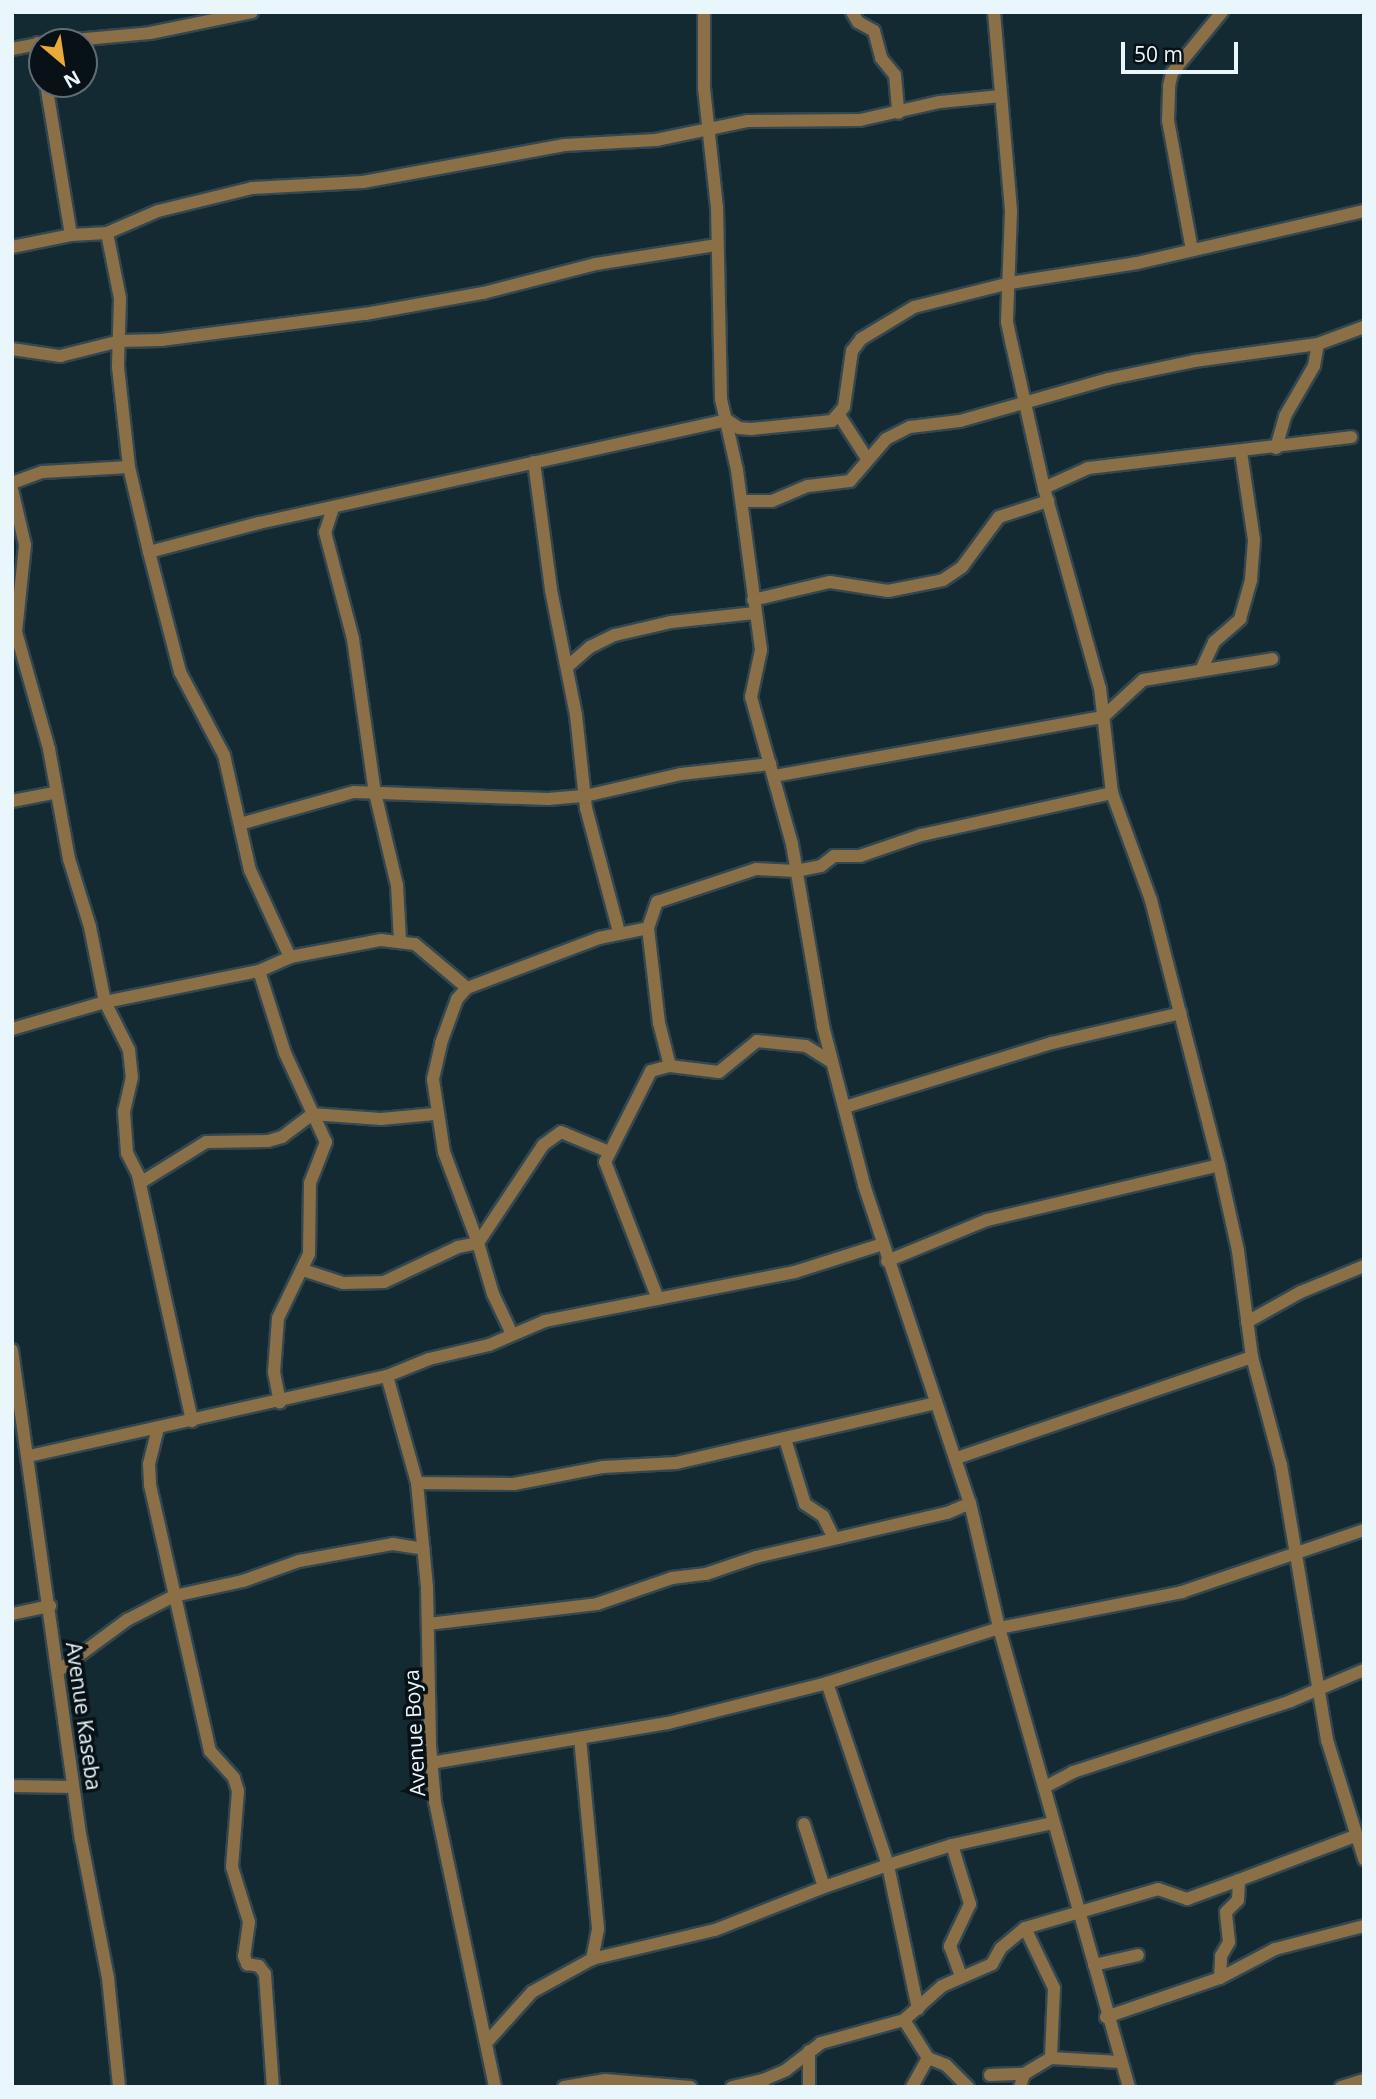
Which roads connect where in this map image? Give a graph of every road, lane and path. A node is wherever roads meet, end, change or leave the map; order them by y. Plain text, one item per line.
1 (252, 12) edge
2 (704, 12) edge
3 (852, 12) edge
4 (993, 12) edge
5 (1222, 12) edge
6 (98, 38) edge
7 (1001, 96) junction
8 (48, 98) edge
9 (898, 113) junction
10 (707, 130) junction
11 (1364, 211) edge
12 (107, 233) junction
13 (71, 234) junction
14 (716, 244) junction
15 (12, 247) edge
16 (1192, 250) junction
17 (1010, 283) junction
18 (1364, 327) edge
19 (120, 341) junction
20 (1318, 344) junction
21 (12, 349) edge
22 (1025, 401) junction
23 (839, 415) junction
24 (727, 420) junction
25 (1351, 437) dead end
26 (1276, 448) junction
27 (1241, 452) junction
28 (866, 457) junction
29 (534, 462) junction
30 (129, 467) junction
31 (12, 483) edge
32 (12, 489) edge
33 (1046, 494) junction
34 (742, 501) junction
35 (333, 508) junction
36 (149, 552) junction
37 (754, 606) junction
38 (14, 632) edge
39 (1272, 659) dead end
40 (567, 667) junction
41 (1202, 668) junction
42 (1103, 718) junction
43 (772, 770) junction
44 (54, 793) junction
45 (375, 793) junction
46 (1112, 793) junction
47 (585, 796) junction
48 (12, 801) edge
49 (240, 824) junction
50 (796, 871) junction
51 (648, 928) junction
52 (619, 932) junction
53 (400, 940) junction
54 (290, 957) junction
55 (259, 971) junction
56 (467, 988) junction
57 (105, 1002) junction
58 (1181, 1013) junction
59 (823, 1026) junction
60 (12, 1029) edge
61 (806, 1046) junction
62 (832, 1062) junction
63 (670, 1066) junction
64 (845, 1107) junction
65 (312, 1114) junction
66 (435, 1114) junction
67 (609, 1152) junction
68 (1219, 1165) junction
69 (139, 1183) junction
70 (478, 1243) junction
71 (883, 1244) junction
72 (887, 1261) junction
73 (1364, 1266) edge
74 (303, 1270) junction
75 (658, 1299) junction
76 (1247, 1322) junction
77 (512, 1334) junction
78 (12, 1350) edge
79 (1252, 1357) junction
80 (387, 1377) junction
81 (280, 1402) junction
82 (935, 1404) junction
83 (16, 1408) edge
84 (192, 1421) junction
85 (158, 1428) junction
86 (785, 1439) junction
87 (29, 1456) junction
88 (957, 1458) junction
89 (417, 1483) junction
90 (970, 1503) junction
91 (1364, 1530) edge
92 (834, 1539) junction
93 (424, 1549) junction
94 (1293, 1553) junction
95 (174, 1597) junction
96 (50, 1606) junction
97 (12, 1614) edge
98 (428, 1624) junction
99 (999, 1628) junction
100 (1364, 1670) edge
101 (58, 1671) junction
102 (827, 1683) junction
103 (1317, 1690) junction
104 (580, 1738) junction
105 (431, 1763) junction
106 (12, 1786) edge
107 (74, 1787) junction
108 (1045, 1787) junction
109 (1364, 1812) edge
110 (1349, 1816) junction
111 (1052, 1823) junction
112 (804, 1824) dead end
113 (1355, 1836) junction
114 (952, 1845) junction
115 (1364, 1859) edge
116 (888, 1865) junction
117 (1239, 1880) junction
118 (824, 1888) junction
119 (1082, 1913) junction
120 (1364, 1926) edge
121 (1025, 1927) junction
122 (1138, 1955) dead end
123 (592, 1959) junction
124 (1094, 1965) junction
125 (961, 1976) junction
126 (1220, 1978) junction
127 (918, 2009) junction
128 (1106, 2017) junction
129 (904, 2020) junction
130 (487, 2042) junction
131 (809, 2051) junction
132 (928, 2058) junction
133 (1051, 2058) junction
134 (1119, 2062) junction
135 (990, 2075) dead end
136 (1022, 2080) edge
137 (1364, 2080) edge
138 (763, 2083) edge
139 (118, 2087) edge
140 (273, 2087) edge
141 (495, 2087) edge
142 (564, 2087) edge
143 (691, 2087) edge
144 (732, 2087) edge
145 (809, 2087) edge
146 (912, 2087) edge
147 (968, 2087) edge
148 (1129, 2087) edge
149 (1341, 2087) edge

1 - 6 street
2 - 10 street
3 - 9 street
4 - 7 street
5 - 16 street
7 - 9 street
7 - 17 street
8 - 13 street
9 - 10 street
10 - 12 street
10 - 14 street
11 - 16 street
12 - 13 street
12 - 19 street
13 - 15 street
14 - 19 street
14 - 24 street
16 - 17 street
17 - 22 street
17 - 23 street
18 - 20 street
19 - 21 street
19 - 30 street
20 - 22 street
20 - 26 street
22 - 28 street
22 - 33 street
23 - 24 street
23 - 28 street
24 - 29 street
24 - 34 street
25 - 26 street
26 - 27 street
27 - 33 street
27 - 41 street
28 - 34 street
29 - 35 street
29 - 40 street
30 - 31 street
30 - 36 street
32 - 38 street
33 - 37 street
33 - 42 street
34 - 37 street
35 - 36 street
35 - 45 street
36 - 49 street
37 - 40 street
37 - 43 street
38 - 44 street
39 - 41 street
40 - 47 street
41 - 42 street
42 - 43 street
42 - 46 street
43 - 47 street
43 - 50 street
44 - 48 street
44 - 57 street
45 - 47 street
45 - 49 street
45 - 53 street
46 - 50 street
46 - 58 street
47 - 52 street
49 - 54 street
50 - 51 street
50 - 59 street
51 - 52 street
51 - 63 street
52 - 56 street
53 - 54 street
53 - 56 street
54 - 55 street
55 - 57 street
55 - 65 street
56 - 66 street
57 - 60 street
57 - 69 street
58 - 64 street
58 - 68 street
59 - 61 street
59 - 62 street
61 - 62 street
61 - 63 street
62 - 64 street
63 - 67 street
64 - 71 street
65 - 66 street
65 - 69 street
65 - 74 street
66 - 70 street
67 - 70 street
67 - 75 street
68 - 72 street
68 - 76 street
69 - 84 street
70 - 74 street
70 - 77 street
71 - 72 street
71 - 75 street
72 - 82 street
73 - 76 street
74 - 81 street
75 - 77 street
76 - 79 street
77 - 80 street
78 - 83 street, Avenue Kaseba
79 - 88 street
79 - 94 street
80 - 81 street
80 - 89 street, Avenue Boya
81 - 84 street
82 - 86 street
82 - 88 street
83 - 87 street, Avenue Kaseba
84 - 85 street
85 - 87 street
85 - 95 street
86 - 89 street
86 - 92 street
87 - 96 street, Avenue Kaseba
88 - 90 street
89 - 93 street, Avenue Boya
90 - 92 street
90 - 99 street
91 - 94 street
92 - 98 street
93 - 95 street
93 - 98 street, Avenue Boya
94 - 99 street
94 - 103 street
95 - 101 street
95 - 140 street
96 - 97 street
96 - 101 street, Avenue Kaseba
98 - 105 street, Avenue Boya
99 - 102 street
99 - 108 street
100 - 103 street
101 - 107 street, Avenue Kaseba
102 - 104 street
102 - 116 street
103 - 108 street
103 - 110 street
104 - 105 street
104 - 123 street
105 - 130 street, Avenue Boya
106 - 107 street
107 - 139 street, Avenue Kaseba
108 - 111 street
109 - 110 street
110 - 113 street
111 - 114 street
111 - 119 street
112 - 118 street
113 - 115 street
113 - 117 street
114 - 116 street
114 - 125 street
116 - 118 street
116 - 127 street
117 - 119 street
117 - 126 street
118 - 123 street
119 - 121 street
119 - 124 street
120 - 126 street
121 - 125 street
121 - 133 street
122 - 124 street
123 - 130 street
124 - 128 street
125 - 127 street
126 - 128 street
127 - 129 street
128 - 134 street
129 - 131 street
129 - 132 street
130 - 141 street, Avenue Boya
131 - 138 street
131 - 145 street
132 - 146 street
132 - 147 street
133 - 134 street
133 - 136 street
134 - 148 street
135 - 136 street
137 - 149 street
138 - 144 street
142 - 143 street

